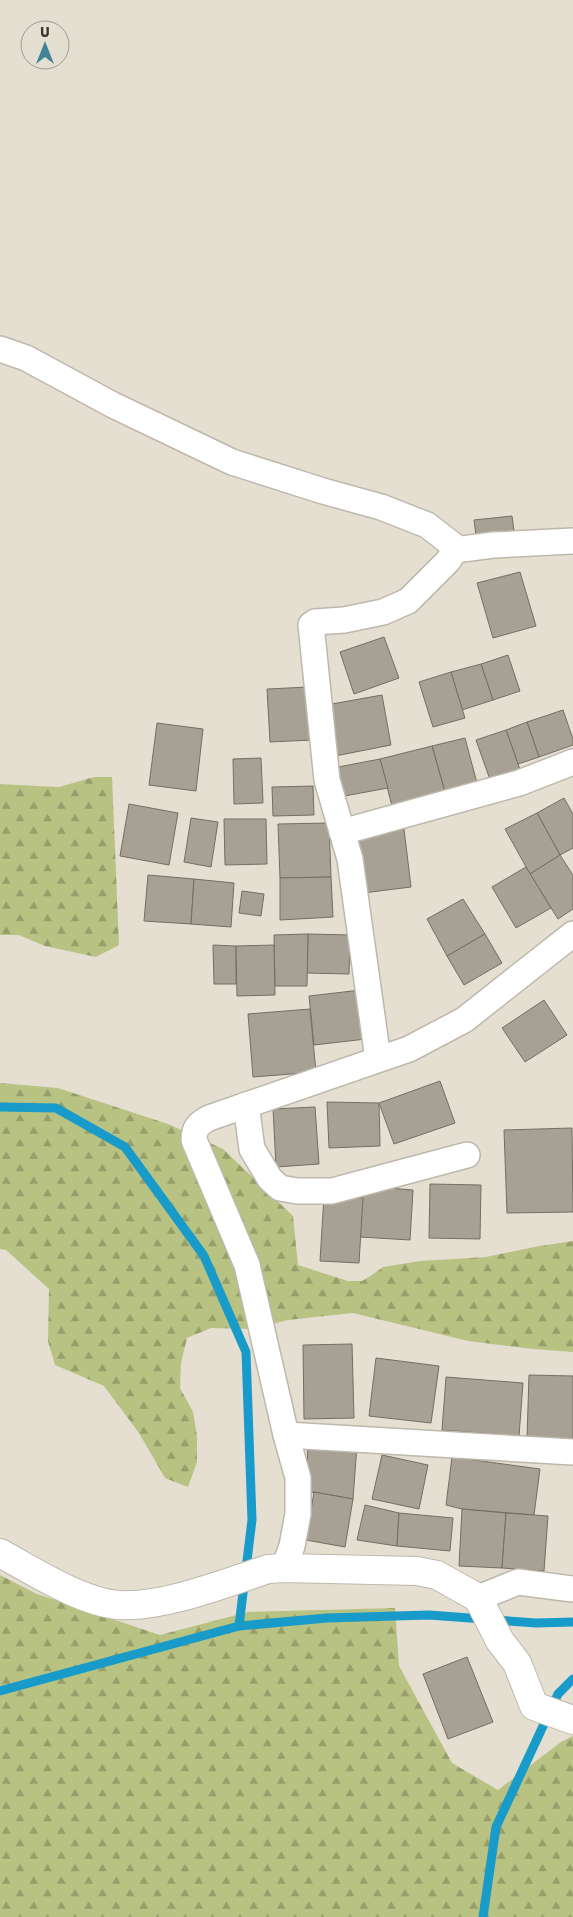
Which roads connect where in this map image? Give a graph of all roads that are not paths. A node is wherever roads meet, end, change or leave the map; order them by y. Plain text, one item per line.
1 (0, 349) edge
2 (573, 541) edge
3 (455, 550) junction
4 (573, 762) edge
5 (342, 832) junction
6 (573, 934) edge
7 (378, 1059) junction
8 (246, 1105) junction
9 (468, 1155) dead end
10 (286, 1435) junction
11 (573, 1452) edge
12 (0, 1553) edge
13 (276, 1569) junction
14 (573, 1589) edge
15 (478, 1598) junction
16 (573, 1720) edge

1 - 3 street
2 - 3 street
3 - 5 street
4 - 5 street
5 - 7 street
6 - 7 street
7 - 8 street
8 - 9 street
8 - 10 street
10 - 11 street
10 - 13 street
12 - 13 street
13 - 15 street
14 - 15 street
15 - 16 street

